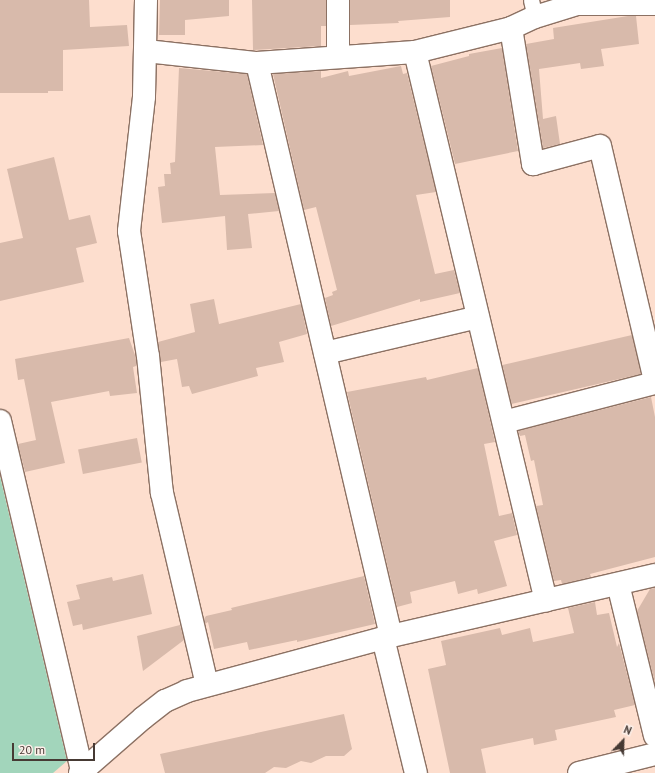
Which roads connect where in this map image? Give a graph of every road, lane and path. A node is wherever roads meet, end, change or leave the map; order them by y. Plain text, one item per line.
1 (146, 0) edge
2 (338, 0) edge
3 (655, 4) edge
4 (533, 9) edge
5 (511, 28) junction
6 (146, 51) junction
7 (415, 52) junction
8 (338, 56) junction
9 (257, 63) junction
10 (478, 317) junction
11 (325, 353) junction
12 (655, 382) edge
13 (0, 421) edge
14 (504, 422) junction
15 (655, 575) edge
16 (618, 584) junction
17 (546, 601) junction
18 (387, 637) junction
19 (208, 685) junction
20 (655, 736) edge
21 (655, 754) edge
22 (81, 772) edge
23 (416, 773) edge
24 (579, 773) edge

1 - 6 street
2 - 8 street
3 - 4 street
4 - 5 street
5 - 7 street
5 - 12 street
6 - 9 street
6 - 19 street
7 - 8 street
7 - 10 street
8 - 9 street
9 - 11 street
10 - 11 street
10 - 14 street
11 - 18 street
12 - 14 street
13 - 22 street
14 - 17 street
15 - 16 street
16 - 17 street
16 - 20 street
17 - 18 street
18 - 19 street
18 - 23 street
19 - 22 street
21 - 24 street

